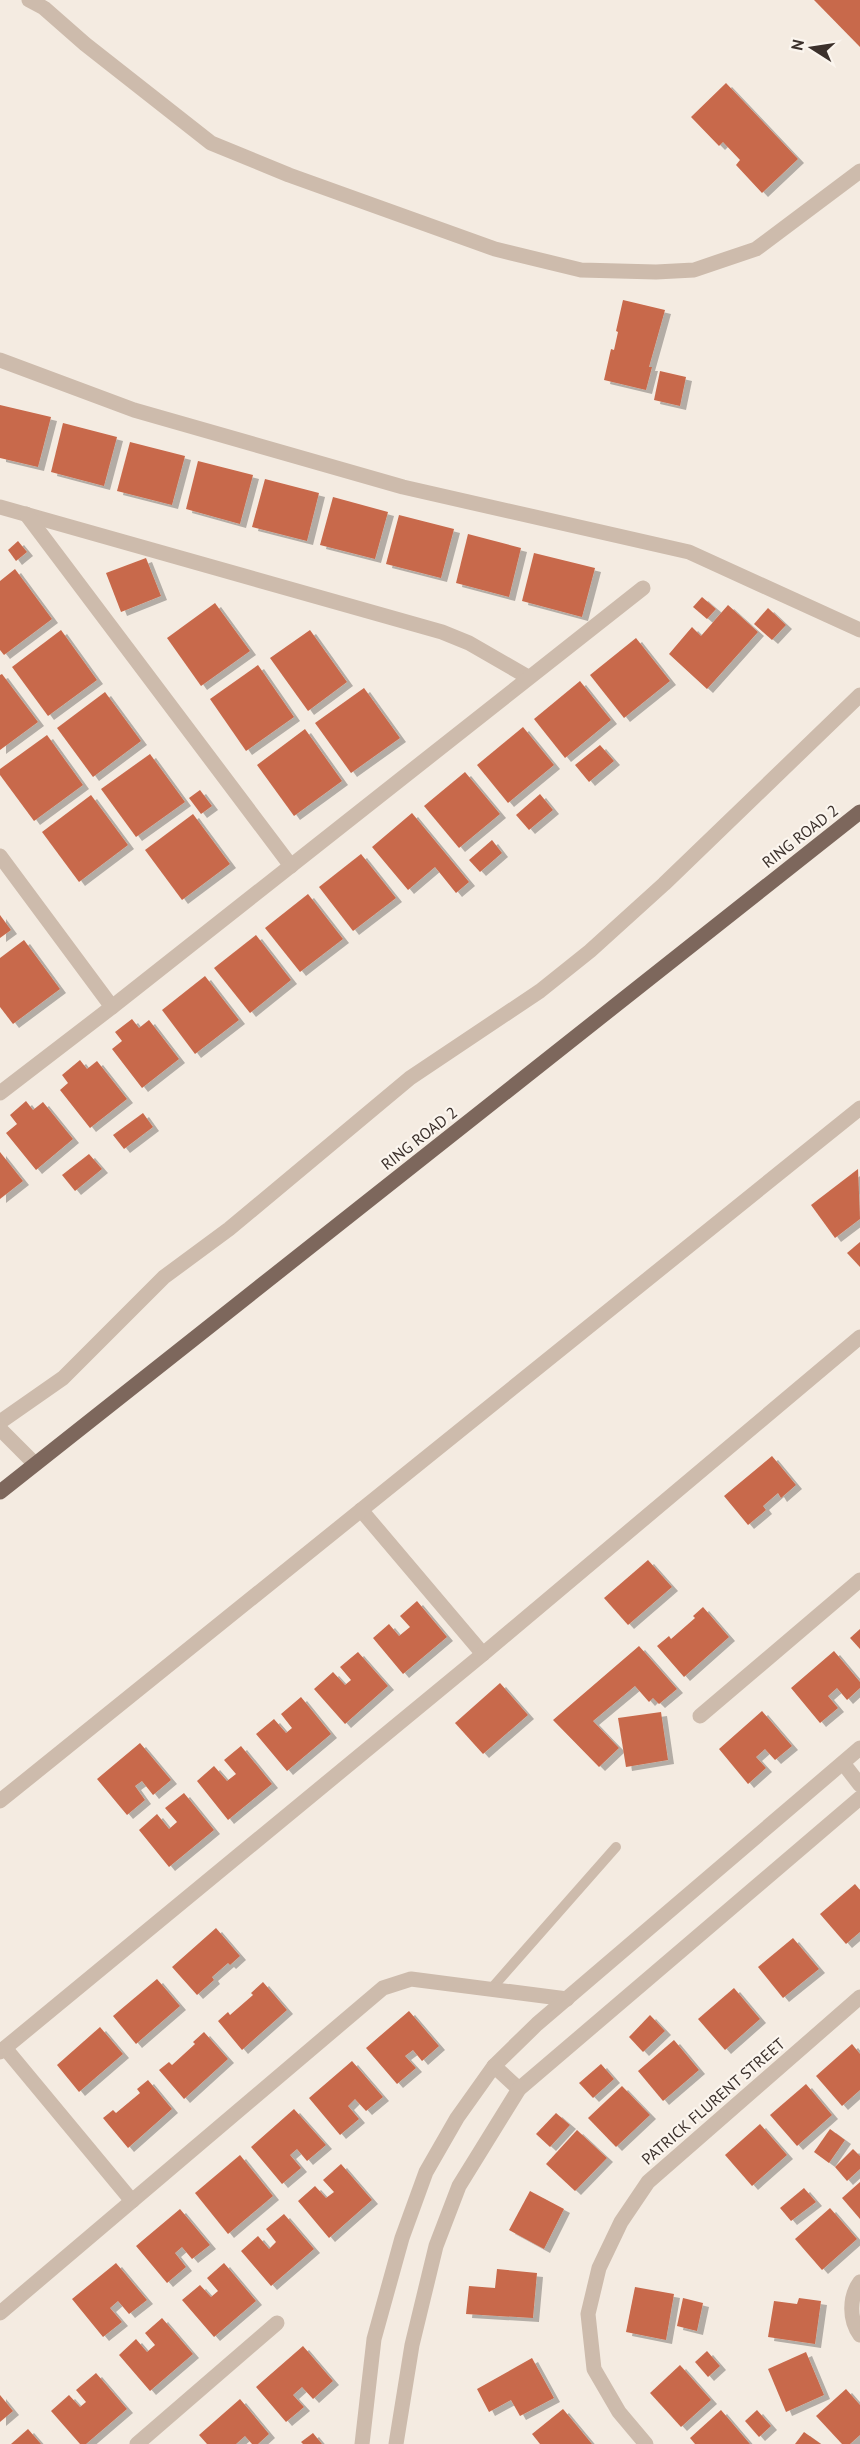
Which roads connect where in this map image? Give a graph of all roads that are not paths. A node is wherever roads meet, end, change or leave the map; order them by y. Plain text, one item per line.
1 (29, 0) edge
2 (860, 171) edge
3 (0, 360) edge
4 (0, 507) edge
5 (26, 514) junction
6 (643, 588) dead end
7 (860, 630) edge
8 (528, 677) junction
9 (860, 695) edge
10 (860, 812) edge
11 (0, 856) edge
12 (291, 866) junction
13 (112, 1007) junction
14 (0, 1093) edge
15 (860, 1108) edge
16 (860, 1337) edge
17 (0, 1422) edge
18 (0, 1429) edge
19 (35, 1464) junction
20 (1, 1489) edge
21 (361, 1510) junction
22 (860, 1580) edge
23 (483, 1654) junction
24 (700, 1716) dead end
25 (860, 1748) edge
26 (843, 1763) junction
27 (860, 1785) edge
28 (860, 1798) edge
29 (0, 1801) edge
30 (616, 1847) dead end
31 (491, 1989) junction
32 (860, 1996) edge
33 (567, 2000) junction
34 (2, 2050) edge
35 (494, 2066) junction
36 (519, 2089) junction
37 (132, 2201) junction
38 (860, 2282) edge
39 (0, 2313) edge
40 (277, 2323) dead end
41 (860, 2335) edge
42 (137, 2444) edge
43 (362, 2444) edge
44 (396, 2444) edge
45 (646, 2444) edge

1 - 2 street
3 - 7 street
4 - 5 street
5 - 8 street
5 - 12 street
6 - 8 street
8 - 12 street
9 - 17 street
10 - 19 main road, RING ROAD 2
11 - 13 street
12 - 13 street
13 - 14 street
15 - 21 street
16 - 23 street
18 - 19 street
19 - 20 main road, RING ROAD 2
21 - 23 street
21 - 29 street
22 - 24 street
23 - 34 street
25 - 26 street
26 - 27 street
26 - 33 street
28 - 36 street
30 - 31 lane
31 - 33 street
31 - 37 street
32 - 45 street, PATRICK FLURENT STREET
33 - 35 street
34 - 37 street
35 - 36 street
35 - 43 street
36 - 44 street
37 - 39 street
38 - 41 street
40 - 42 street

